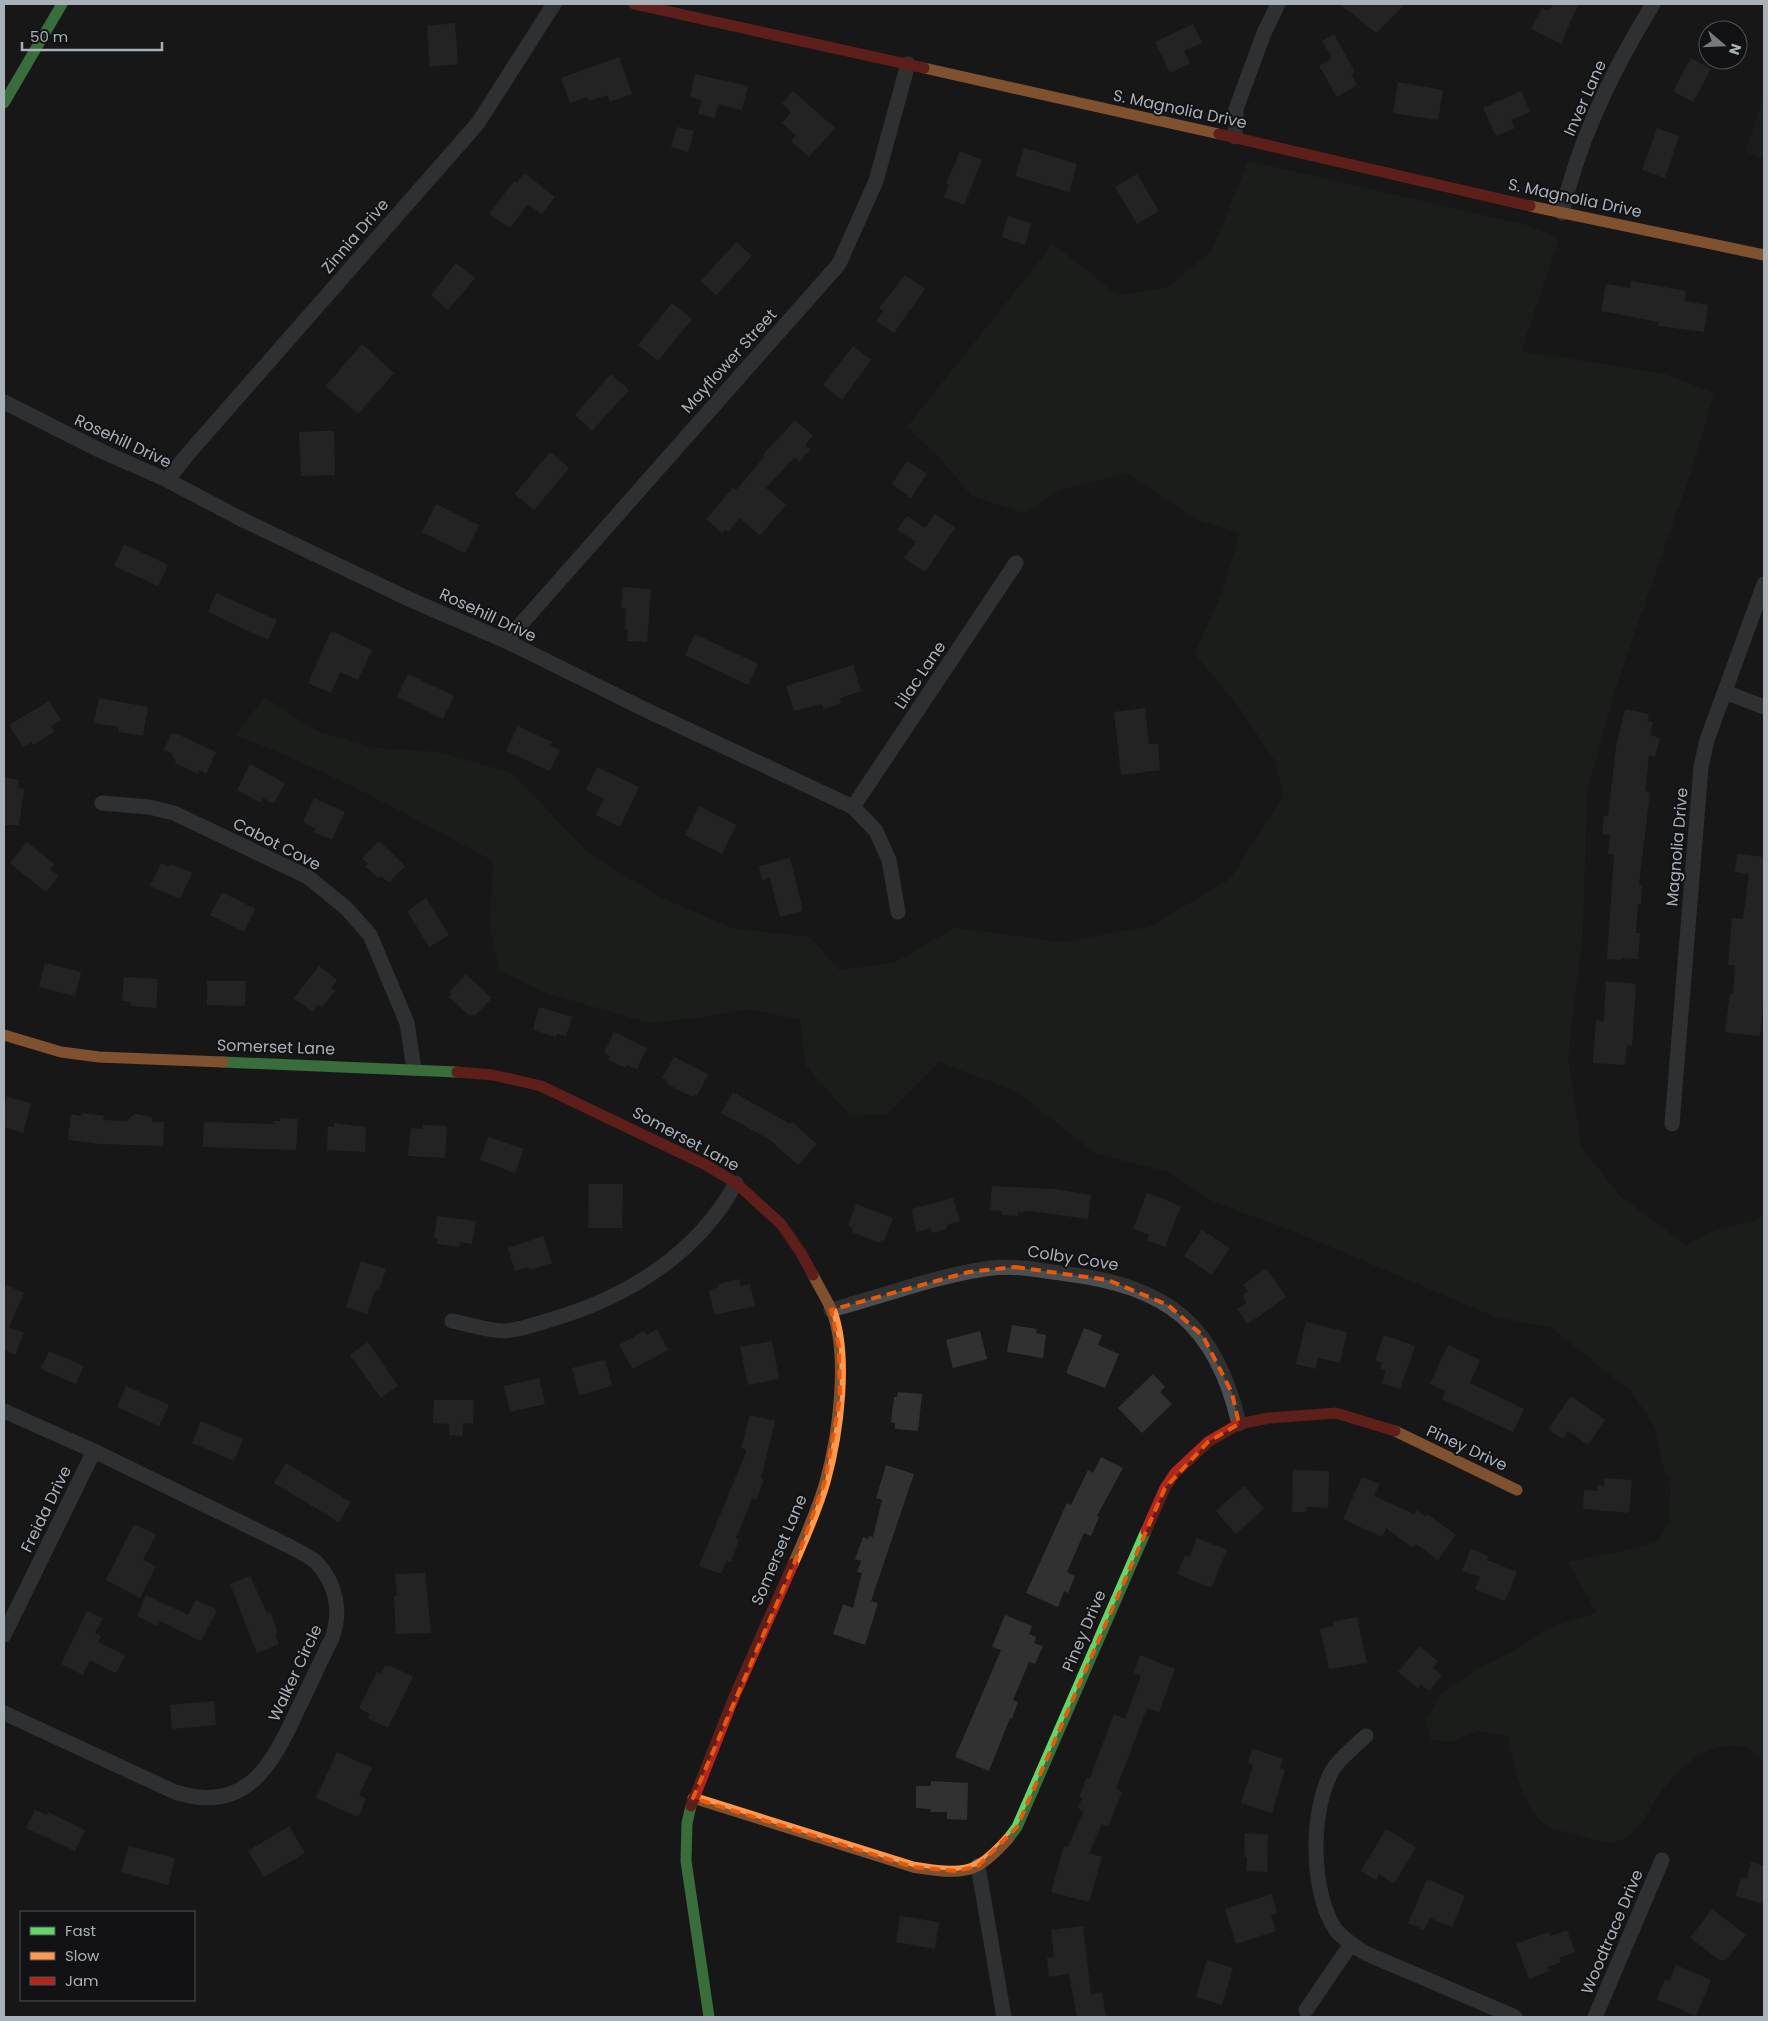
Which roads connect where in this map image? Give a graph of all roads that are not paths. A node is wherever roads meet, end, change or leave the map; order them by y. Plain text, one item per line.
1 (62, 4) edge
2 (554, 4) edge
3 (634, 4) edge
4 (1278, 4) edge
5 (1654, 4) edge
6 (908, 64) junction
7 (4, 103) edge
8 (1235, 137) junction
9 (1562, 213) junction
10 (1764, 255) edge
11 (4, 402) edge
12 (167, 480) junction
13 (1016, 563) dead end
14 (1764, 584) edge
15 (506, 641) junction
16 (1725, 692) junction
17 (1764, 707) edge
18 (102, 803) dead end
19 (853, 807) junction
20 (898, 912) dead end
21 (4, 1036) edge
22 (414, 1069) junction
23 (1672, 1124) dead end
24 (736, 1183) junction
25 (831, 1310) junction
26 (452, 1322) dead end
27 (4, 1411) edge
28 (1239, 1424) junction
29 (94, 1451) junction
30 (1517, 1490) dead end
31 (4, 1636) edge
32 (4, 1713) edge
33 (1366, 1736) dead end
34 (693, 1798) junction
35 (1662, 1860) dead end
36 (978, 1866) junction
37 (1351, 1944) junction
38 (1306, 2010) dead end
39 (709, 2017) edge
40 (1004, 2017) edge
41 (1515, 2017) edge
42 (1595, 2017) edge

1 - 7 street
2 - 12 street, Zinnia Drive
3 - 6 street, S. Magnolia Drive
4 - 8 street
5 - 9 street, Inver Lane
6 - 8 street, S. Magnolia Drive
6 - 15 street, Mayflower Street
8 - 9 street, S. Magnolia Drive
9 - 10 street, S. Magnolia Drive
11 - 12 street, Rosehill Drive
12 - 15 street, Rosehill Drive
13 - 19 street, Lilac Lane
14 - 16 street, Magnolia Drive
15 - 19 street, Rosehill Drive
16 - 17 street
16 - 23 street, Magnolia Drive
18 - 22 street, Cabot Cove
19 - 20 street, Rosehill Drive
21 - 22 street, Somerset Lane
22 - 24 street, Somerset Lane
24 - 25 street, Somerset Lane
24 - 26 street
25 - 28 street, Colby Cove
25 - 34 street, Somerset Lane
27 - 29 street, Walker Circle
28 - 30 street, Piney Drive
28 - 36 street, Piney Drive
29 - 31 street, Freida Drive
29 - 32 street, Walker Circle
33 - 37 street
34 - 36 street, Piney Drive
34 - 39 street, Somerset Lane
35 - 42 street, Woodtrace Drive
36 - 40 street
37 - 38 street
37 - 41 street

